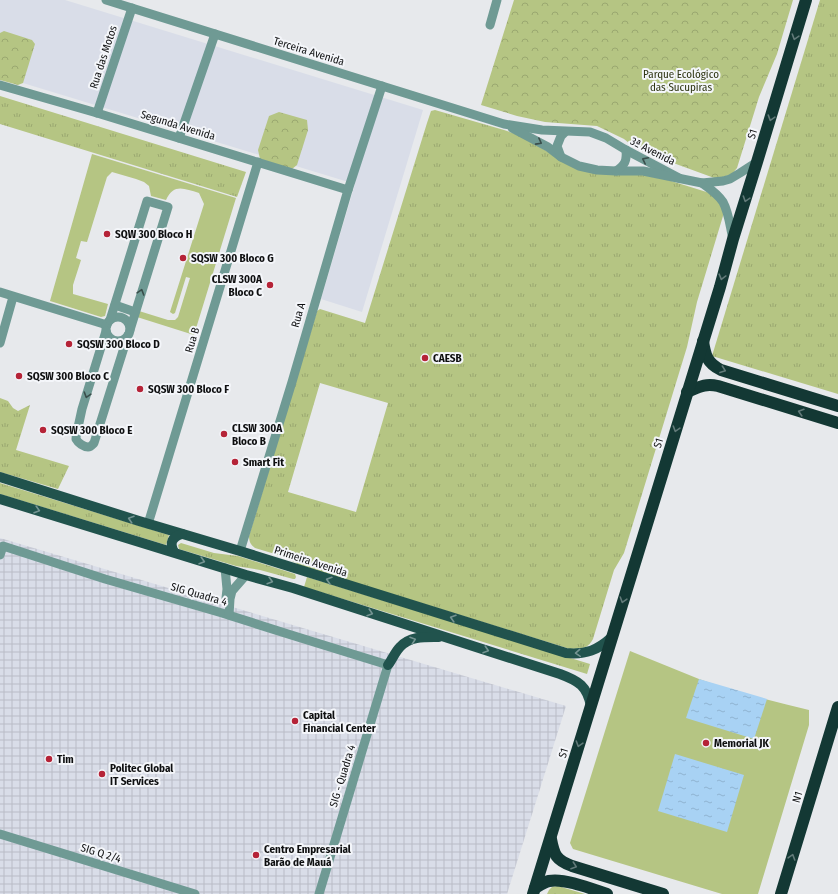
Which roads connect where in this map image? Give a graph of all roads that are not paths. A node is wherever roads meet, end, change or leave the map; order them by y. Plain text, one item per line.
1 (106, 0) edge
2 (497, 0) edge
3 (806, 0) edge
4 (132, 8) junction
5 (490, 26) dead end
6 (215, 34) junction
7 (0, 85) edge
8 (382, 86) junction
9 (97, 113) junction
10 (504, 124) junction
11 (565, 132) junction
12 (179, 138) junction
13 (626, 150) junction
14 (561, 157) junction
15 (258, 162) junction
16 (757, 162) junction
17 (616, 172) junction
18 (680, 178) junction
19 (702, 183) junction
20 (348, 190) junction
21 (733, 239) junction
22 (0, 292) edge
23 (13, 297) junction
24 (114, 305) junction
25 (135, 312) junction
26 (108, 325) junction
27 (129, 332) junction
28 (703, 340) junction
29 (0, 343) edge
30 (687, 392) junction
31 (838, 406) edge
32 (838, 423) edge
33 (0, 477) edge
34 (0, 499) edge
35 (148, 524) junction
36 (182, 534) junction
37 (1, 551) edge
38 (240, 551) junction
39 (174, 552) junction
40 (225, 568) junction
41 (299, 570) junction
42 (246, 574) junction
43 (293, 588) junction
44 (225, 601) junction
45 (203, 608) junction
46 (225, 614) junction
47 (612, 637) junction
48 (449, 638) junction
49 (388, 665) junction
50 (591, 706) junction
51 (838, 707) edge
52 (0, 834) edge
53 (551, 839) junction
54 (534, 891) edge
55 (195, 894) edge
56 (319, 894) edge
57 (607, 894) edge
58 (663, 894) edge
59 (781, 894) edge

1 - 4 street, Terceira Avenida
2 - 5 street
3 -> 16 highway, S1
4 - 6 street, Terceira Avenida
4 - 9 street, Rua das Motos
6 - 8 street, Terceira Avenida
6 - 12 street
7 - 9 street, Segunda Avenida
8 - 10 street, Terceira Avenida
8 - 20 street, Rua A
9 - 12 street, Segunda Avenida
10 - 11 street, 3ª Avenida
10 -> 14 street, 3ª Avenida
11 - 13 street, 3ª Avenida
11 - 14 street
12 - 15 street, Segunda Avenida
13 - 17 street
18 -> 13 street, 3ª Avenida
14 - 17 street, 3ª Avenida
15 - 20 street, Segunda Avenida
15 - 35 street, Rua B
16 - 19 street
16 -> 21 highway, S1
17 - 18 street, 3ª Avenida
18 - 19 street
19 - 21 street
20 - 38 street, Rua A
21 -> 28 highway, S1
22 - 23 street
23 - 26 street
23 - 29 street
24 - 25 street
25 -> 24 street
24 - 26 street
25 - 27 street
26 - 27 street
26 - 27 street
26 -> 27 street
28 - 30 highway, S1
28 -> 31 highway
32 -> 30 highway
30 -> 47 highway, S1
35 -> 33 main road, Primeira Avenida
34 -> 39 main road
35 - 36 main road, Primeira Avenida
36 - 38 main road, Primeira Avenida
36 - 39 main road
37 - 45 street, SIG Quadra 4
38 - 41 main road, Primeira Avenida
39 -> 40 main road
40 - 42 main road
40 - 44 street
41 - 43 main road
47 -> 41 main road, Primeira Avenida
42 -> 43 main road
42 - 46 street
43 -> 48 main road
44 - 45 street
44 - 46 street
45 - 46 street, SIG Quadra 4
46 - 49 street, SIG Quadra 4
47 - 50 highway, S1
49 -> 48 main road
48 -> 50 main road
49 - 56 street, SIG - Quadra 4
50 -> 53 highway, S1
59 -> 51 highway, N1
52 - 55 street, SIG Q 2/4
53 - 54 highway, S1
53 -> 58 highway
54 - 57 highway

